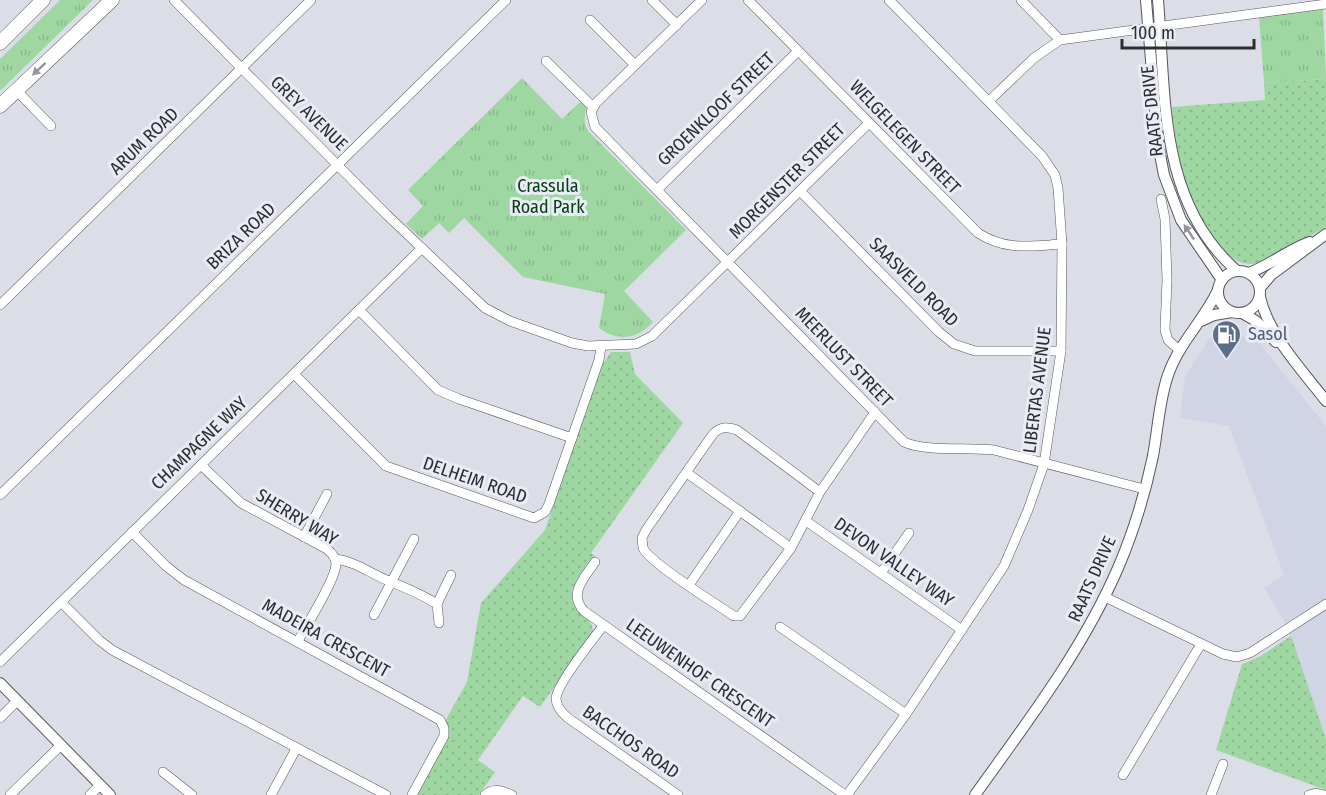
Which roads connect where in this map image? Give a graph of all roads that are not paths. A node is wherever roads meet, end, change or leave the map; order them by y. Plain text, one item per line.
1 (43, 0) edge
2 (112, 0) edge
3 (174, 0) edge
4 (311, 0) edge
5 (506, 0) edge
6 (652, 0) edge
7 (702, 0) edge
8 (748, 0) edge
9 (889, 0) edge
10 (1021, 0) edge
11 (1146, 0) edge
12 (1158, 0) edge
13 (1324, 2) edge
14 (590, 20) dead end
15 (677, 25) junction
16 (1161, 26) junction
17 (1148, 27) junction
18 (1060, 40) junction
19 (0, 43) edge
20 (798, 51) junction
21 (546, 61) dead end
22 (635, 65) junction
23 (241, 69) junction
24 (16, 90) junction
25 (989, 101) junction
26 (0, 106) edge
27 (592, 112) junction
28 (869, 123) junction
29 (51, 126) dead end
30 (338, 164) junction
31 (657, 190) junction
32 (801, 192) junction
33 (1161, 198) dead end
34 (1326, 234) edge
35 (1314, 241) junction
36 (1062, 244) junction
37 (422, 248) junction
38 (728, 262) junction
39 (1237, 271) junction
40 (1248, 273) junction
41 (1220, 285) junction
42 (1260, 292) junction
43 (0, 305) edge
44 (359, 310) junction
45 (1237, 313) junction
46 (1201, 321) junction
47 (601, 347) junction
48 (1179, 350) junction
49 (1061, 351) junction
50 (1293, 359) junction
51 (294, 374) junction
52 (1326, 401) edge
53 (875, 412) junction
54 (572, 438) junction
55 (1044, 464) junction
56 (201, 465) junction
57 (687, 473) junction
58 (1144, 489) junction
59 (820, 492) junction
60 (327, 494) dead end
61 (0, 495) edge
62 (740, 511) junction
63 (806, 521) junction
64 (132, 531) junction
65 (909, 533) dead end
66 (304, 537) junction
67 (414, 539) dead end
68 (791, 548) junction
69 (338, 559) junction
70 (595, 562) dead end
71 (881, 573) junction
72 (451, 575) dead end
73 (391, 582) junction
74 (689, 585) junction
75 (1105, 597) junction
76 (61, 602) junction
77 (437, 604) junction
78 (1326, 604) edge
79 (374, 615) dead end
80 (439, 623) dead end
81 (603, 626) junction
82 (780, 627) dead end
83 (962, 630) junction
84 (298, 641) junction
85 (1201, 644) junction
86 (0, 662) edge
87 (0, 683) edge
88 (17, 701) junction
89 (906, 714) junction
90 (0, 718) edge
91 (61, 745) junction
92 (296, 749) junction
93 (1222, 764) dead end
94 (163, 772) dead end
95 (1124, 775) dead end
96 (100, 785) junction
97 (10, 795) edge
98 (90, 795) edge
99 (110, 795) edge
100 (192, 795) edge
101 (271, 795) edge
102 (386, 795) edge
103 (412, 795) edge
104 (485, 795) edge
105 (512, 795) edge
106 (678, 795) edge
107 (846, 795) edge
108 (975, 795) edge
109 (1211, 795) edge
110 (1309, 795) edge
111 (1324, 795) edge

1 - 19 main road
2 -> 24 main road
3 - 23 street, GREY AVENUE
4 - 23 street, ARUM ROAD
5 - 30 street, BRIZA ROAD
6 - 15 street
7 - 15 street
8 - 20 street, WELGELEGEN STREET
9 - 25 street, LIBERTAS AVENUE
10 - 18 street
11 - 17 street, RAATS DRIVE
12 - 16 street, RAATS DRIVE
13 - 16 street
14 - 22 street
15 - 22 street
16 - 17 street
16 - 39 street, RAATS DRIVE
17 - 18 street
41 -> 17 street, RAATS DRIVE
18 - 25 street
20 - 28 street, WELGELEGEN STREET
20 - 31 street, GROENKLOOF STREET
21 - 27 street, MEERLUST STREET
22 - 27 street
23 - 30 street, GREY AVENUE
23 - 43 street, ARUM ROAD
24 - 26 main road
24 - 29 street
25 - 36 street, LIBERTAS AVENUE
27 - 31 street, MEERLUST STREET
28 - 32 street, MORGENSTER STREET
28 - 36 street, WELGELEGEN STREET
30 - 37 street, GREY AVENUE
30 - 61 street, BRIZA ROAD
31 - 38 street, MEERLUST STREET
32 - 38 street, MORGENSTER STREET
32 - 49 street, SAASVELD ROAD
33 - 48 street
34 - 35 street
35 - 40 street
35 - 42 street
36 - 49 street, LIBERTAS AVENUE
37 - 44 street, CHAMPAGNE WAY
37 - 47 street, GREY AVENUE
38 - 47 street, MORGENSTER STREET
38 - 53 street, MEERLUST STREET
39 - 40 street
39 - 41 street
40 - 42 street
41 - 45 street
41 - 46 street, RAATS DRIVE
42 - 45 street
42 - 50 street
44 - 51 street, CHAMPAGNE WAY
44 - 54 street
45 - 46 street
45 - 50 street
46 - 48 street, RAATS DRIVE
47 - 54 street, DELHEIM ROAD
48 - 58 street, RAATS DRIVE
49 - 55 street, LIBERTAS AVENUE
50 - 52 street
51 - 54 street, DELHEIM ROAD
51 - 56 street, CHAMPAGNE WAY
53 - 55 street, MEERLUST STREET
53 - 59 street
55 - 58 street, MEERLUST STREET
55 - 83 street, LIBERTAS AVENUE
56 - 64 street, CHAMPAGNE WAY
56 - 66 street, SHERRY WAY
57 - 59 street
57 - 62 street
57 - 74 street
58 - 75 street, RAATS DRIVE
59 - 63 street
60 - 66 street
62 - 68 street
62 - 74 street
63 - 68 street
63 - 71 street, DEVON VALLEY WAY
64 - 76 street, CHAMPAGNE WAY
64 - 84 street, MADEIRA CRESCENT
65 - 71 street
66 - 69 street, SHERRY WAY
67 - 73 street
68 - 74 street
69 - 73 street
69 - 84 street, SHERRY WAY
70 - 81 street, LEEUWENHOF CRESCENT
71 - 83 street, DEVON VALLEY WAY
72 - 77 street
73 - 77 street
73 - 79 street
75 - 85 street
75 - 108 street, RAATS DRIVE
76 - 86 street, CHAMPAGNE WAY
76 - 92 street
77 - 80 street
78 - 85 street
81 - 106 street, BACCHOS ROAD
81 - 107 street, LEEUWENHOF CRESCENT
82 - 89 street
83 - 89 street, LIBERTAS AVENUE
84 - 103 street, MADEIRA CRESCENT
85 - 95 street
87 - 88 street
88 - 90 street
88 - 91 street
89 - 107 street, LIBERTAS AVENUE
91 - 96 street
91 - 97 street
92 - 101 street
92 - 102 street
93 - 109 street
94 - 100 street
96 - 98 street
96 - 99 street
104 - 105 street
110 - 111 street

